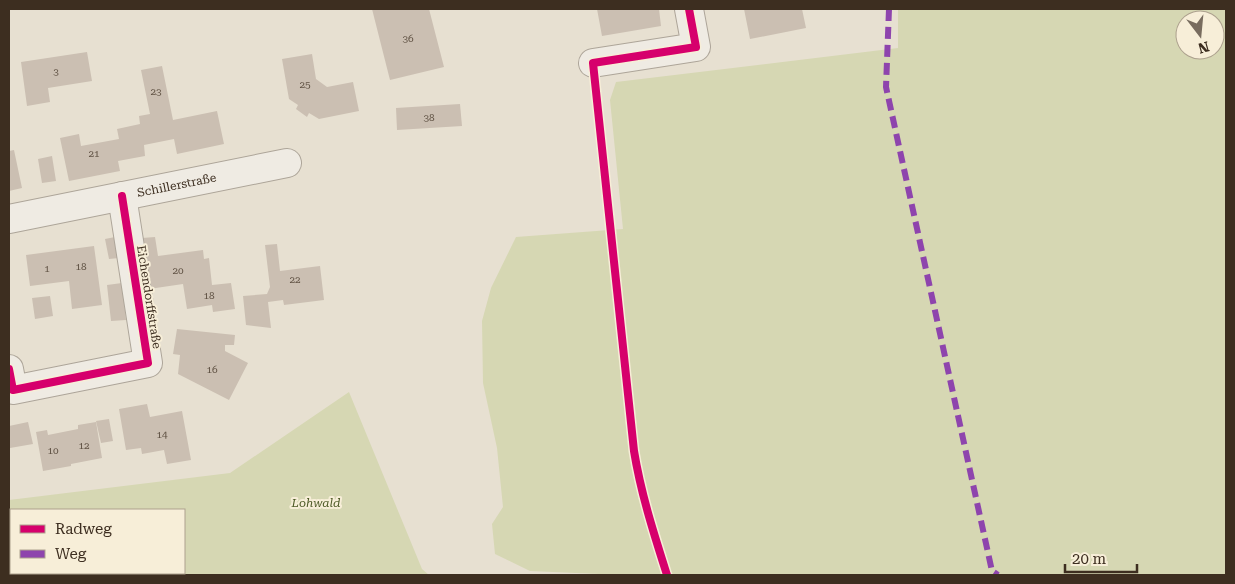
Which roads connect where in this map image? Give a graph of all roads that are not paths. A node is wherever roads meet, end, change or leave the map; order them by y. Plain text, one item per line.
1 (689, 9) edge
2 (593, 63) dead end
3 (287, 163) dead end
4 (122, 196) junction
5 (9, 219) edge
6 (9, 369) edge

1 - 2 street
3 - 4 street, Schillerstraße
4 - 5 street, Schillerstraße
4 - 6 street, Eichendorffstraße

